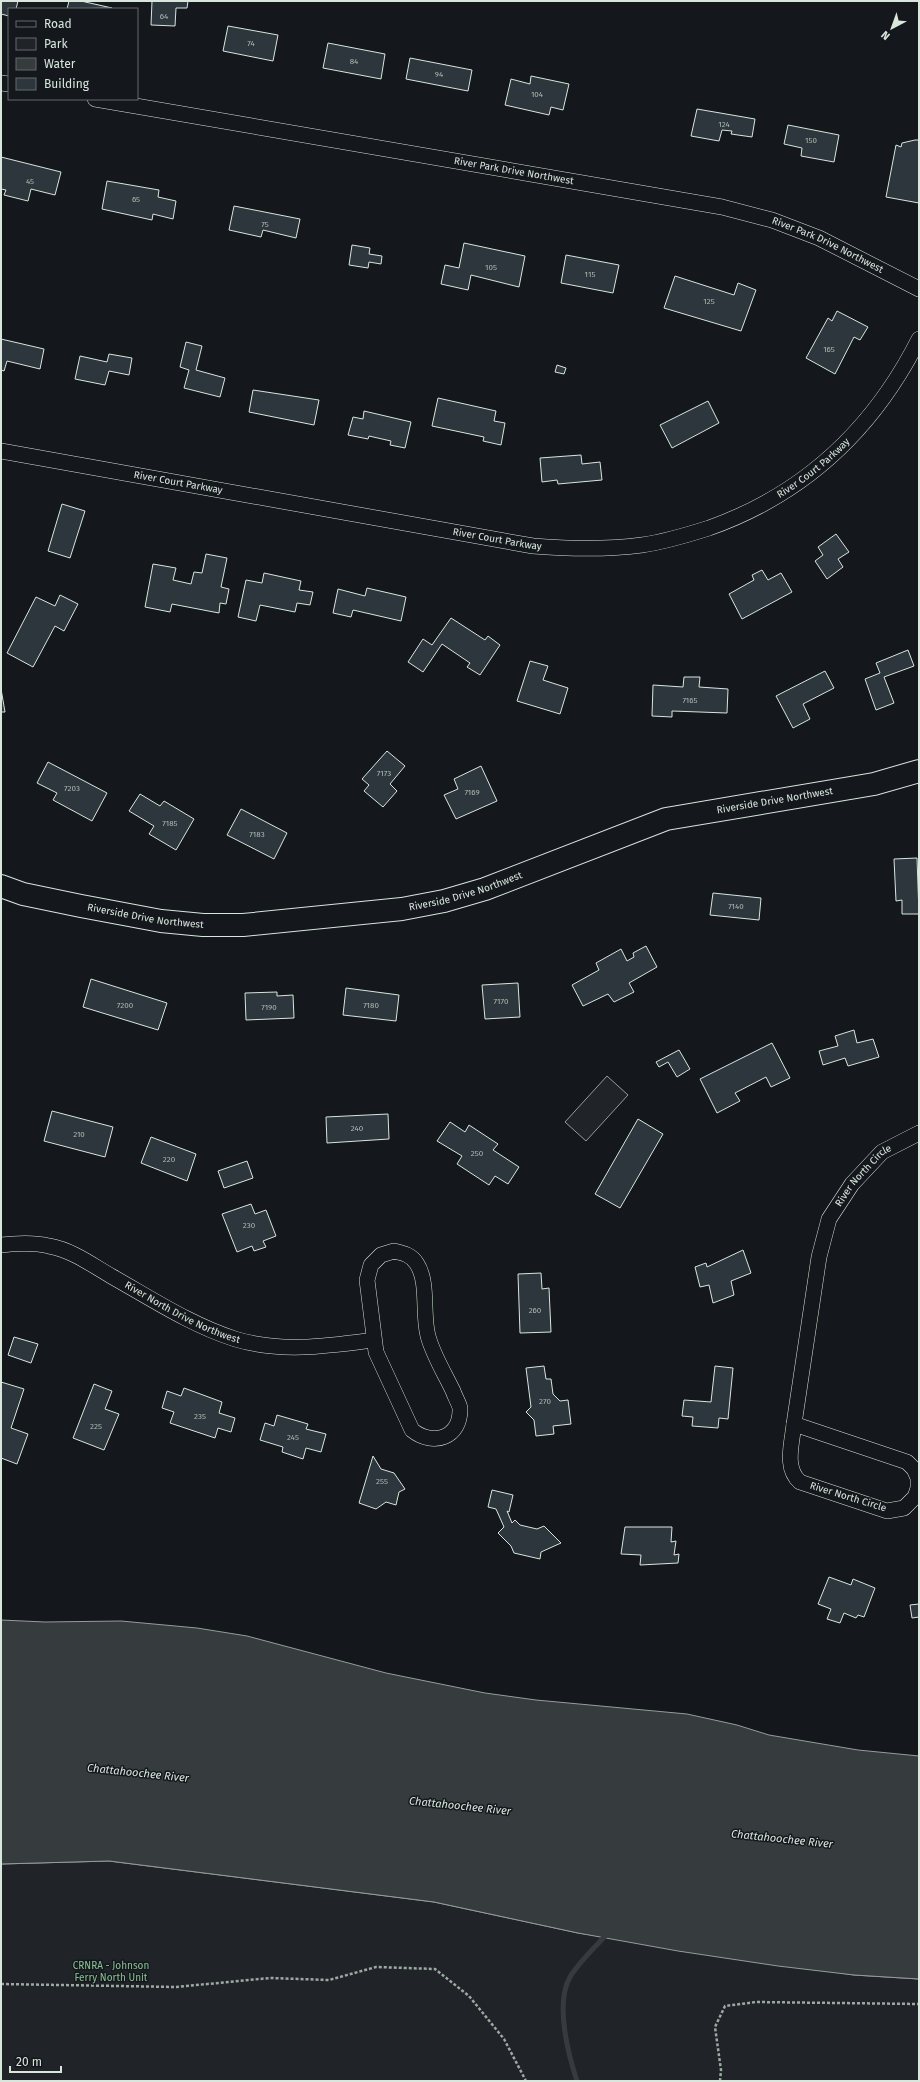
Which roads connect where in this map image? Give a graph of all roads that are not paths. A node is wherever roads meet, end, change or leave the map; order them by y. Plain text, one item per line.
1 (101, 100) edge
2 (919, 289) edge
3 (919, 339) edge
4 (1, 451) edge
5 (919, 771) edge
6 (1, 886) edge
7 (919, 1133) edge
8 (1, 1244) edge
9 (374, 1340) junction
10 (794, 1424) junction

1 - 2 street, River Park Drive Northwest
3 - 4 street, River Court Parkway
5 - 6 street, Riverside Drive Northwest
7 - 10 street, River North Circle
8 - 9 street, River North Drive Northwest
9 - 9 street
10 - 10 street, River North Circle

